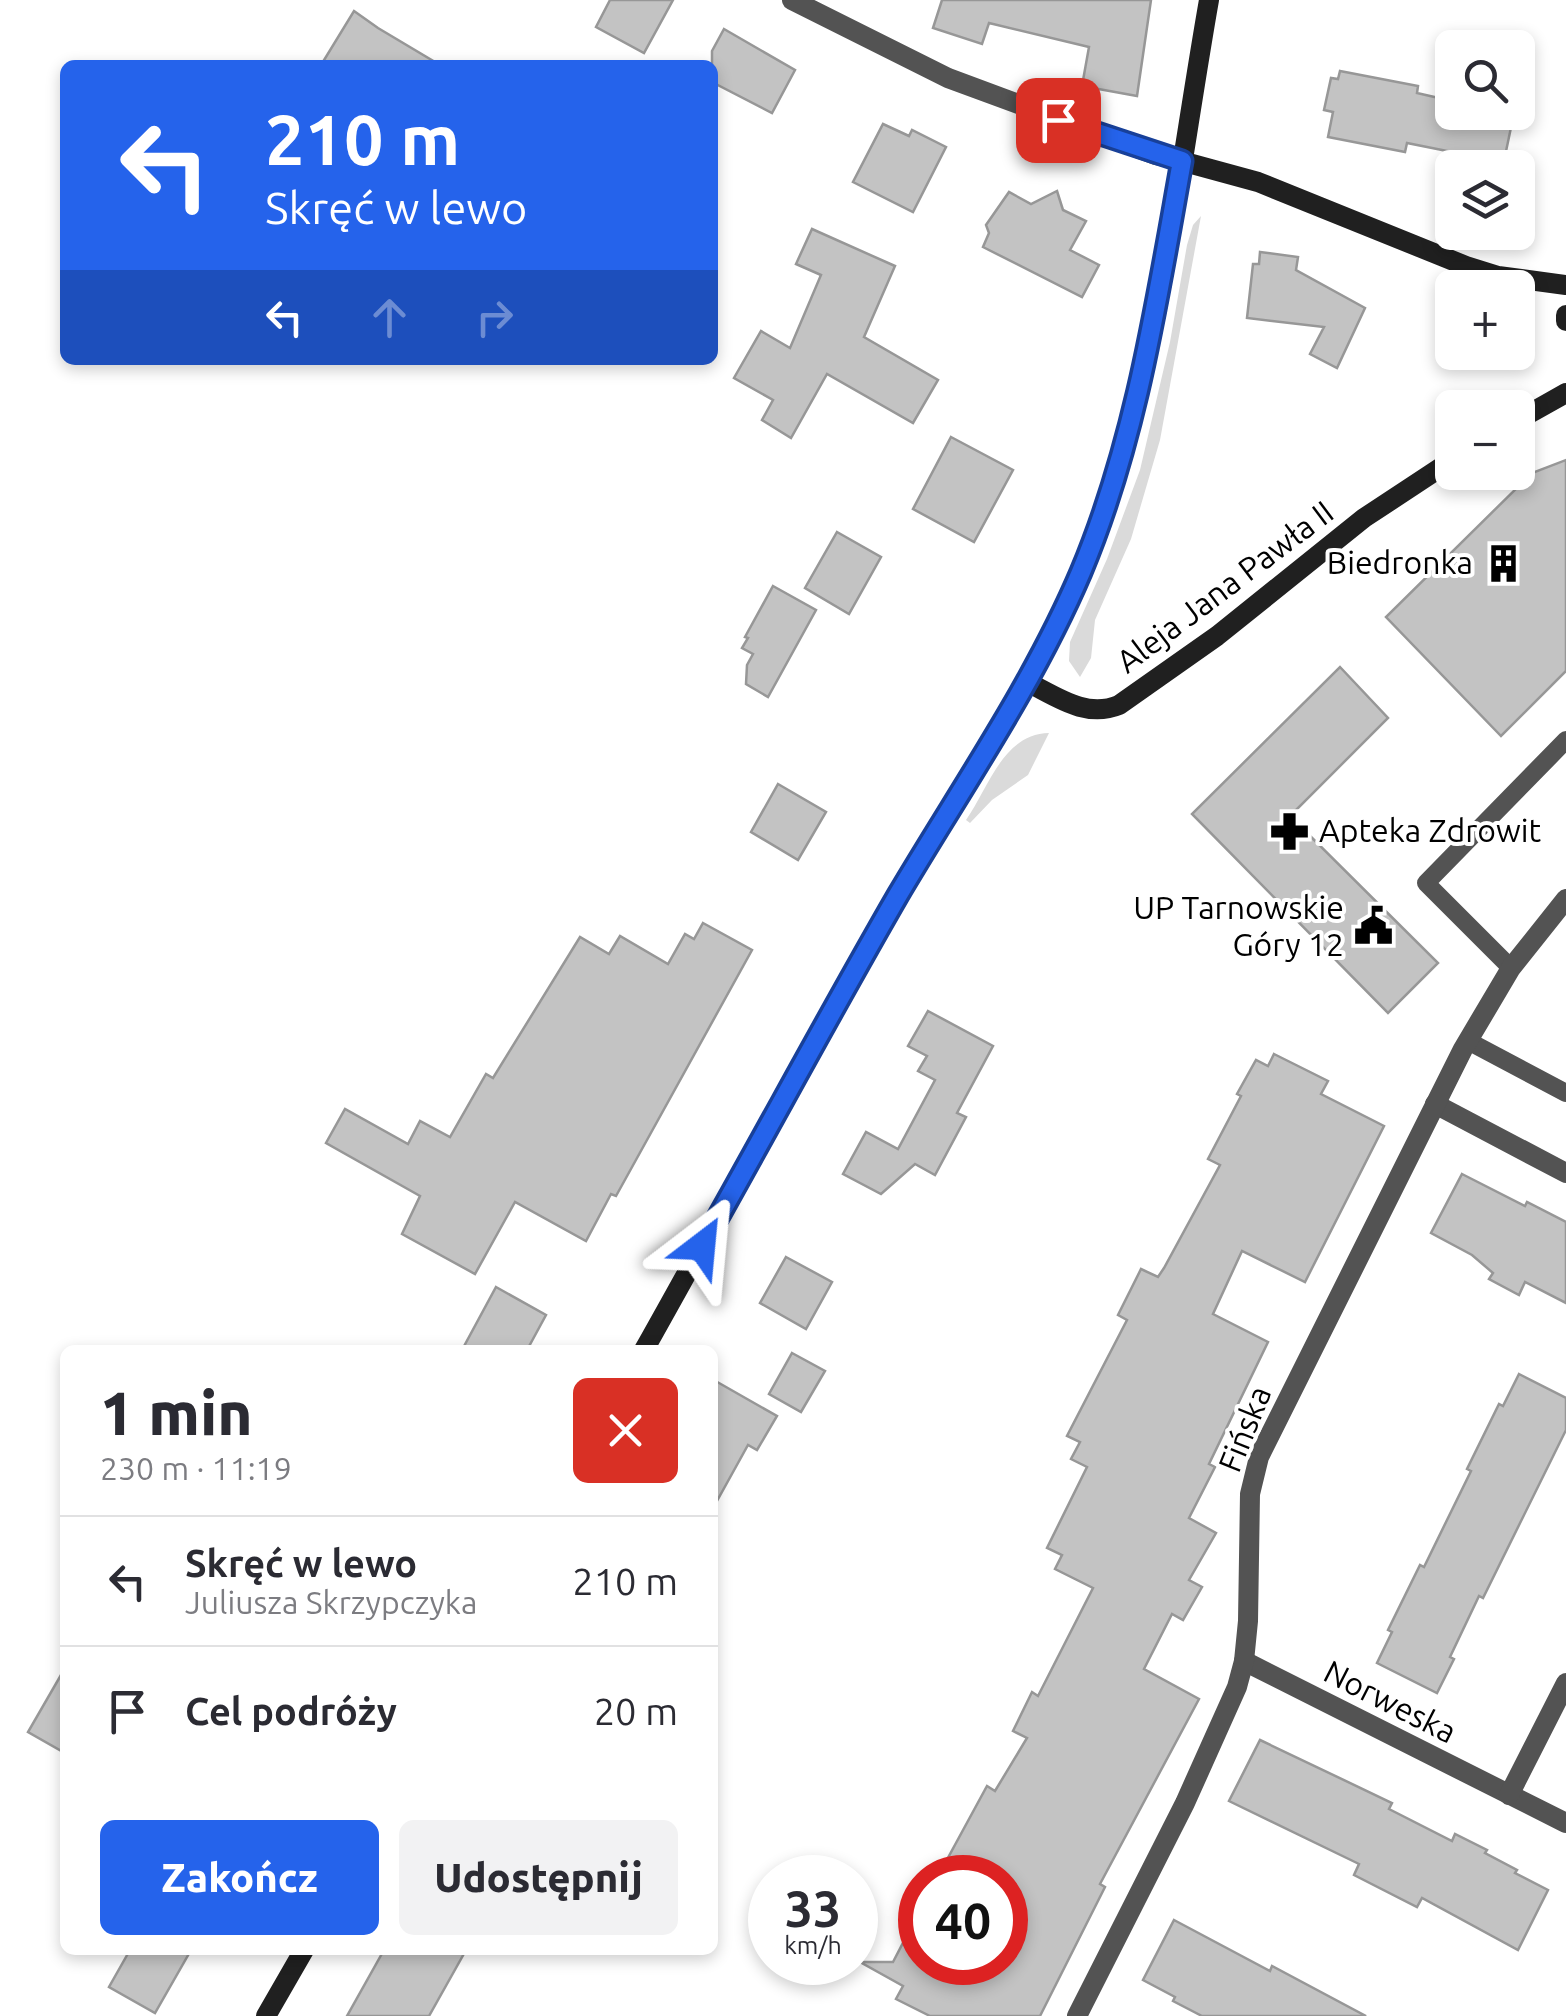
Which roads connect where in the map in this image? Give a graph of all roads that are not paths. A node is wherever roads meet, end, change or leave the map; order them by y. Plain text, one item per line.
1 (792, 0) edge
2 (1209, 0) edge
3 (1182, 161) junction
4 (1566, 285) edge
5 (1566, 393) edge
6 (1535, 410) edge
7 (1435, 471) edge
8 (1025, 681) junction
9 (1566, 740) edge
10 (1566, 898) edge
11 (1512, 968) junction
12 (1468, 1040) junction
13 (1566, 1093) edge
14 (1435, 1104) junction
15 (1566, 1173) edge
16 (647, 1345) edge
17 (1244, 1661) junction
18 (1566, 1684) edge
19 (1509, 1796) junction
20 (1566, 1823) edge
21 (301, 1955) edge
22 (266, 2016) edge
23 (1078, 2016) edge

1 - 3 street
2 - 3 street
3 - 4 street
3 - 8 street
5 - 6 street
7 - 8 street, Aleja Jana Pawła II
8 - 16 street
9 - 11 lane
10 - 11 street, Fińska
11 - 12 street, Fińska
12 - 13 lane
12 - 14 street, Fińska
14 - 15 street
14 - 17 street, Fińska
17 - 19 street, Norweska
17 - 23 street, Fińska
18 - 19 street
19 - 20 street, Norweska
21 - 22 street

